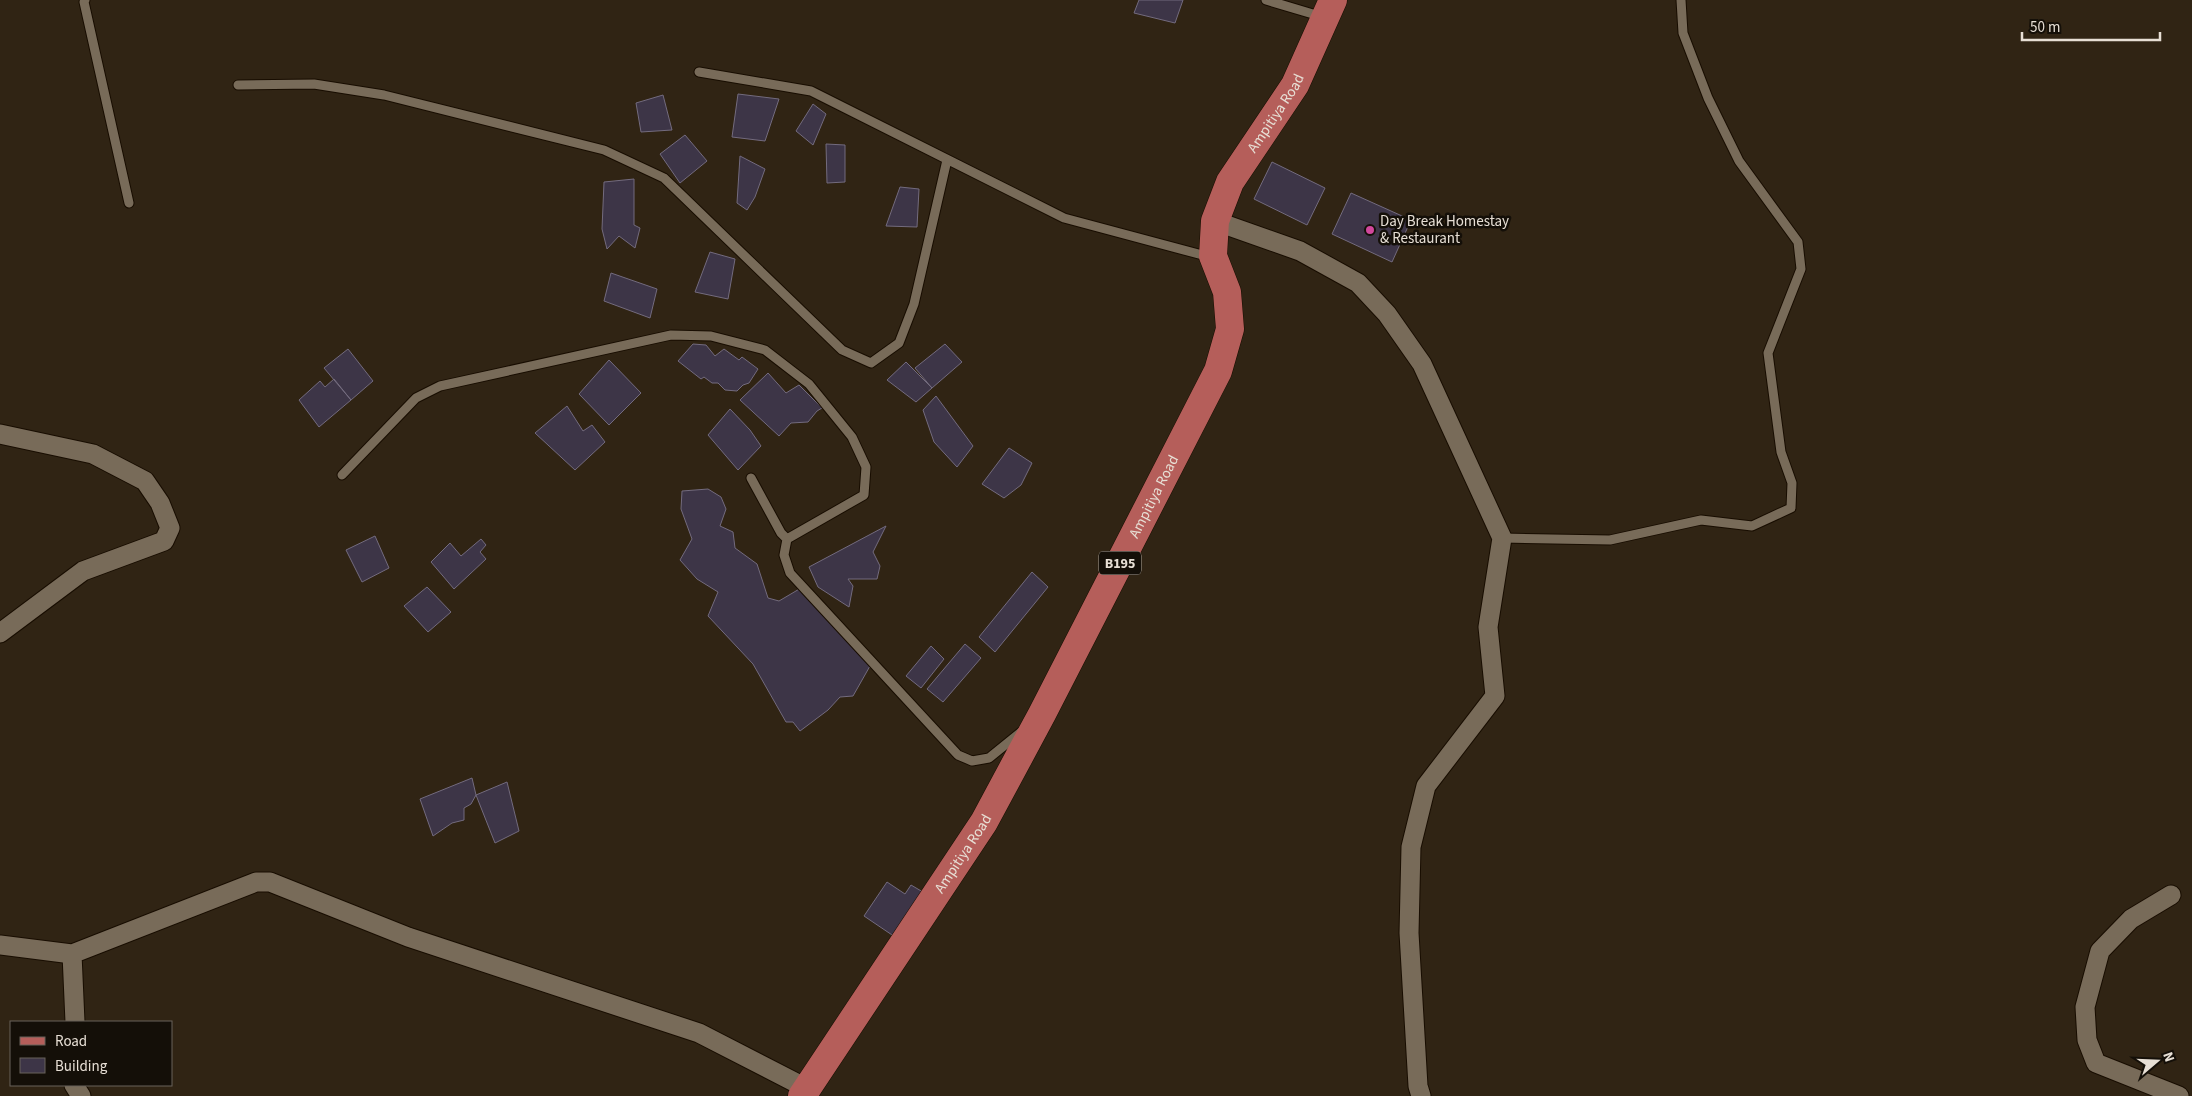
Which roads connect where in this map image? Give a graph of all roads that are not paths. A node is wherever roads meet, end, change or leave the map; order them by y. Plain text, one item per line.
1 (85, 0) edge
2 (1266, 0) edge
3 (1681, 0) edge
4 (1329, 9) edge
5 (699, 72) dead end
6 (238, 86) dead end
7 (947, 160) junction
8 (129, 203) dead end
9 (1215, 221) junction
10 (1213, 256) junction
11 (0, 434) edge
12 (342, 475) dead end
13 (751, 478) dead end
14 (787, 538) junction
15 (1502, 538) junction
16 (0, 633) edge
17 (1042, 714) junction
18 (2171, 895) dead end
19 (0, 945) edge
20 (72, 954) junction
21 (75, 1021) edge
22 (804, 1092) edge
23 (1421, 1096) edge
24 (2179, 1096) edge

1 - 8 lane
2 - 4 lane
3 - 15 lane
4 - 9 main road, Ampitiya Road / B195
5 - 7 lane
6 - 7 lane
7 - 10 lane
9 - 10 main road, Ampitiya Road / B195
9 - 15 street
10 - 17 main road, Ampitiya Road / B195
11 - 16 street
12 - 14 lane
13 - 14 lane
14 - 17 lane
15 - 23 street
17 - 22 main road, Ampitiya Road / B195
18 - 24 street
19 - 20 street
20 - 21 street
20 - 22 street

